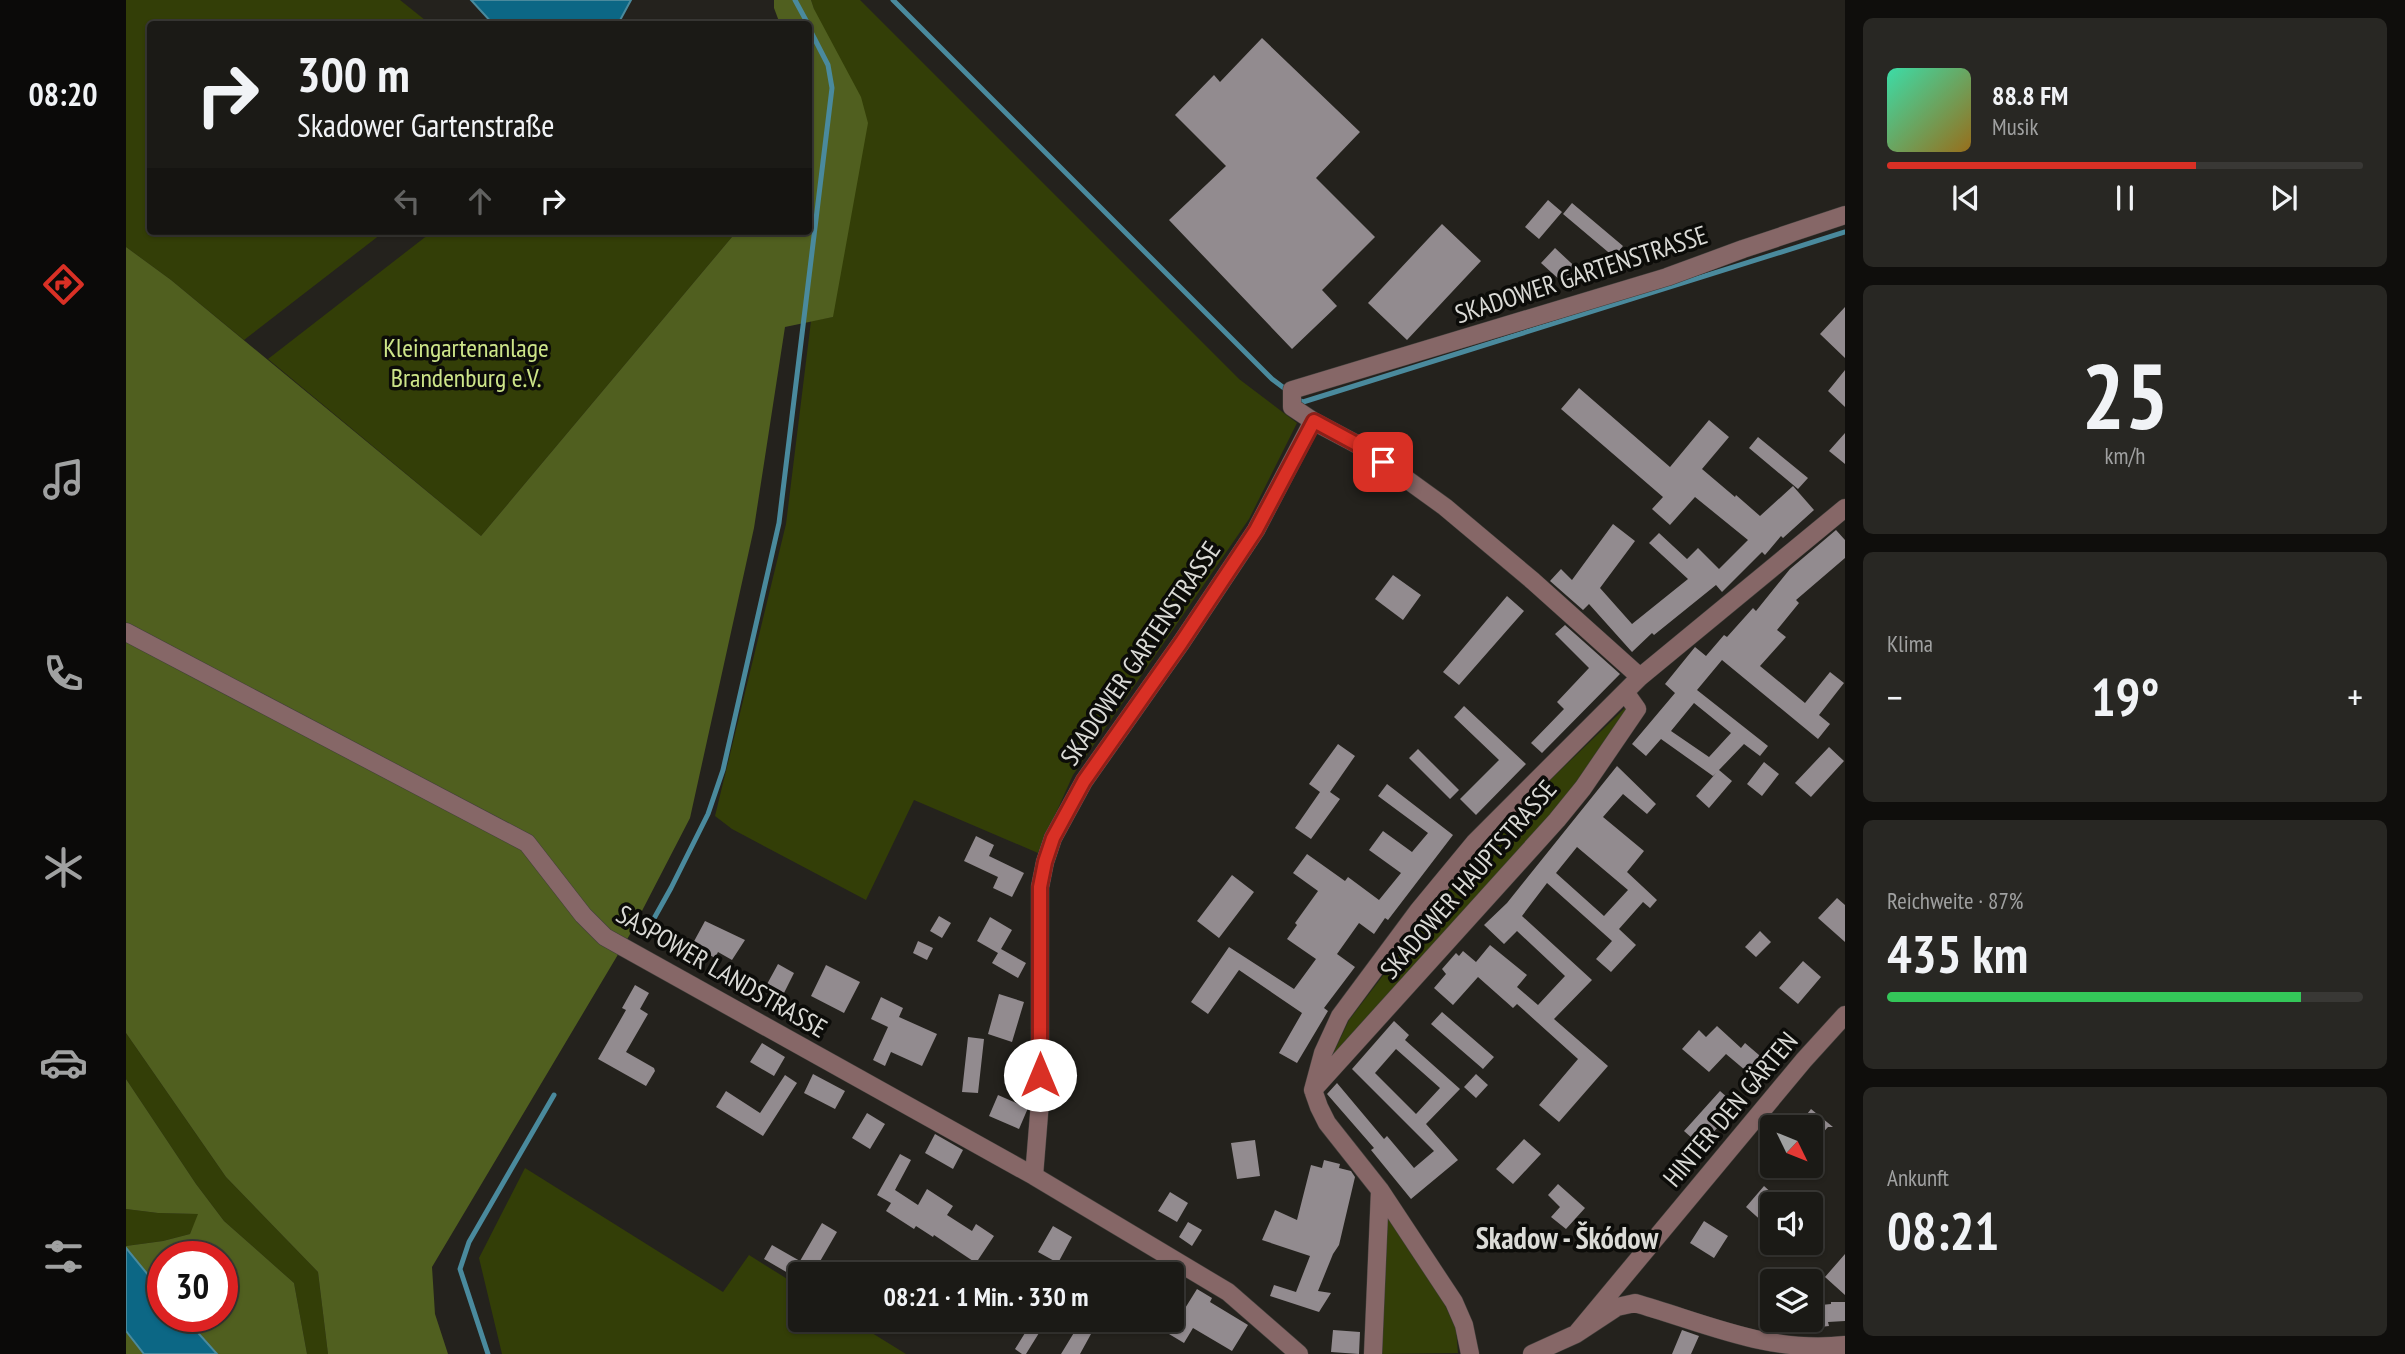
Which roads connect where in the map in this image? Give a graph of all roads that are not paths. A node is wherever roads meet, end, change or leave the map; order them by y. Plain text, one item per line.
1 (1845, 215) edge
2 (1314, 421) junction
3 (1845, 508) edge
4 (126, 632) edge
5 (1640, 677) junction
6 (1625, 692) junction
7 (1845, 1014) edge
8 (1313, 1090) junction
9 (1034, 1176) junction
10 (1380, 1190) junction
11 (1576, 1335) junction
12 (1845, 1345) edge
13 (1299, 1354) edge
14 (1373, 1354) edge
15 (1470, 1354) edge
16 (1532, 1354) edge

1 - 2 street, SKADOWER GARTENSTRASSE
2 - 5 street, SKADOWER GARTENSTRASSE
2 - 9 street, SKADOWER GARTENSTRASSE
3 - 5 street, SKADOWER HAUPTSTRASSE
4 - 9 street, SASPOWER LANDSTRASSE
5 - 6 street, SKADOWER HAUPTSTRASSE
6 - 8 street, SKADOWER HAUPTSTRASSE
6 - 8 street, SKADOWER HAUPTSTRASSE
7 - 11 street, HINTER DEN GÄRTEN
8 - 10 street
9 - 13 street, SASPOWER LANDSTRASSE
10 - 14 street
10 - 15 street
11 - 12 street
11 - 16 street

